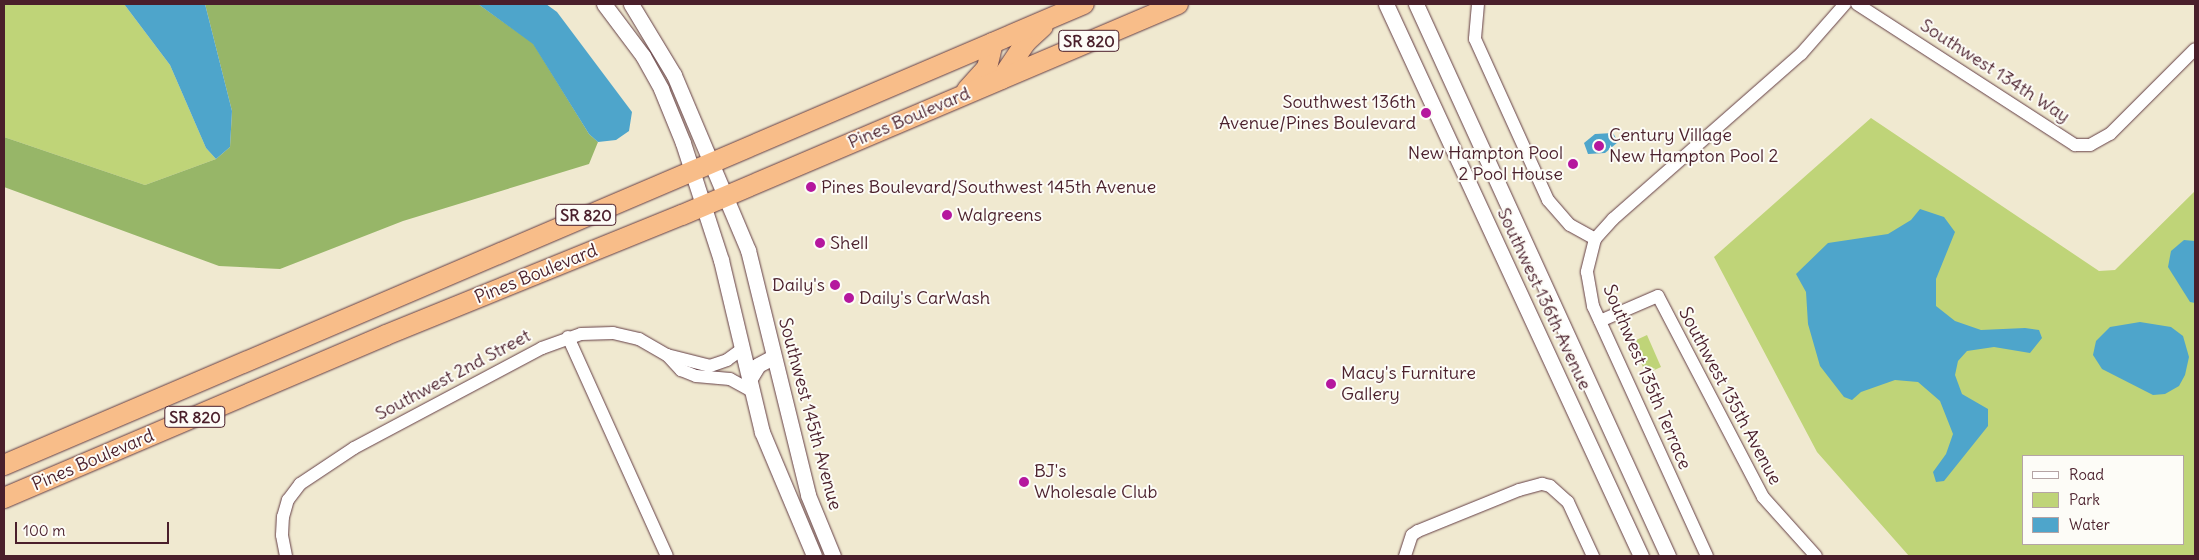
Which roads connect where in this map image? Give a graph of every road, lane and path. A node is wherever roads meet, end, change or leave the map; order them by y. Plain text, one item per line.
1 (604, 4) edge
2 (631, 4) edge
3 (1084, 4) edge
4 (1178, 4) edge
5 (1386, 4) edge
6 (1416, 4) edge
7 (1478, 4) edge
8 (1845, 4) edge
9 (1857, 4) edge
10 (1052, 18) junction
11 (993, 43) junction
12 (2195, 50) edge
13 (1001, 79) junction
14 (963, 95) junction
15 (712, 162) junction
16 (692, 170) junction
17 (726, 195) junction
18 (703, 206) junction
19 (1594, 239) junction
20 (1600, 321) junction
21 (568, 337) junction
22 (742, 348) junction
23 (667, 355) junction
24 (773, 357) junction
25 (751, 386) junction
26 (4, 465) edge
27 (4, 498) edge
28 (286, 556) edge
29 (667, 556) edge
30 (814, 556) edge
31 (833, 556) edge
32 (1405, 556) edge
33 (1593, 556) edge
34 (1640, 556) edge
35 (1668, 556) edge
36 (1707, 556) edge
37 (1816, 556) edge

1 - 16 street
2 - 15 street, Southwest 145th Avenue
3 - 10 highway, Pines Boulevard / SR 820
4 - 13 highway, Pines Boulevard / SR 820
5 - 34 street, Southwest 136th Avenue
6 - 35 street, Southwest 136th Avenue
7 - 19 street
8 - 19 street
9 - 12 street, Southwest 134th Way
10 - 11 highway, Pines Boulevard / SR 820
10 - 13 highway
11 - 14 highway
11 - 15 highway, Pines Boulevard / SR 820
13 - 14 highway, Pines Boulevard / SR 820
14 - 17 highway, Pines Boulevard / SR 820
15 - 16 highway, Pines Boulevard / SR 820
15 - 17 street, Southwest 145th Avenue
16 - 18 street
16 - 26 highway, Pines Boulevard / SR 820
17 - 18 highway, Pines Boulevard / SR 820
17 - 24 street, Southwest 145th Avenue
18 - 22 street
18 - 27 highway, Pines Boulevard / SR 820
19 - 20 street, Southwest 135th Terrace
20 - 36 street, Southwest 135th Terrace
20 - 37 street, Southwest 135th Avenue
21 - 23 street, Southwest 2nd Street
21 - 28 street, Southwest 2nd Street
21 - 29 street
22 - 23 street, Southwest 2nd Street
22 - 25 street
23 - 25 street, Southwest 2nd Street
24 - 25 street
24 - 31 street, Southwest 145th Avenue
25 - 30 street
32 - 33 street

